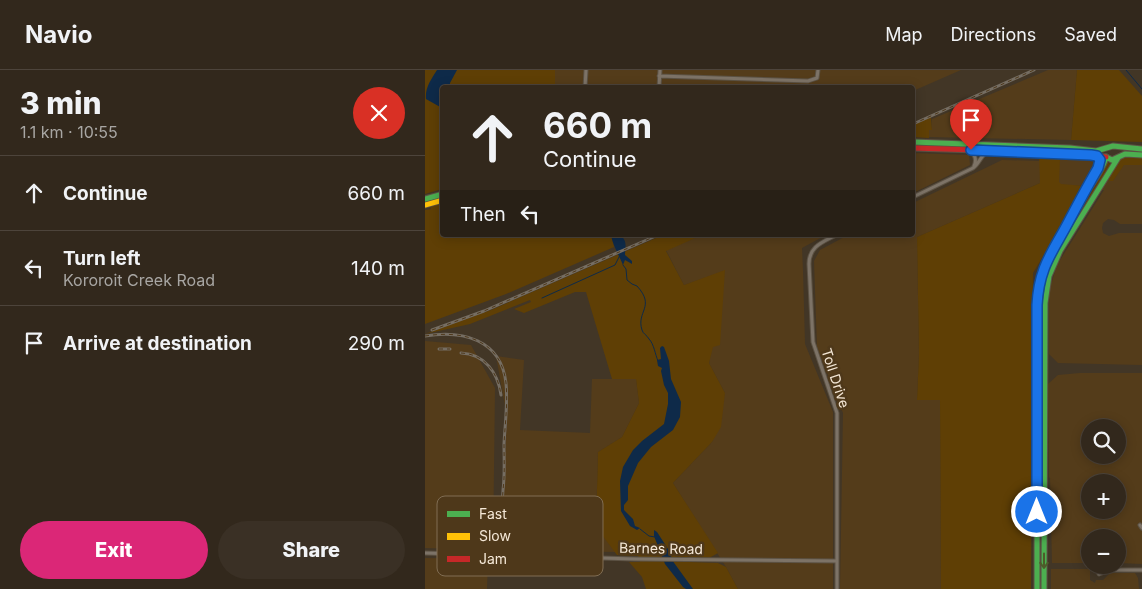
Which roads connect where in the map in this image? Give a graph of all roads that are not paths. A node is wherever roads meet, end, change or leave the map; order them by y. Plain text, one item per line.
1 (586, 70) edge
2 (659, 70) edge
3 (818, 70) edge
4 (659, 76) junction
5 (585, 85) edge
6 (659, 85) edge
7 (915, 142) edge
8 (938, 146) junction
9 (1111, 146) junction
10 (915, 148) edge
11 (1142, 149) edge
12 (967, 150) junction
13 (994, 151) junction
14 (1096, 155) junction
15 (1142, 155) edge
16 (1106, 157) junction
17 (1118, 158) junction
18 (973, 168) junction
19 (1090, 185) junction
20 (440, 195) edge
21 (915, 196) edge
22 (425, 199) edge
23 (440, 201) edge
24 (425, 205) edge
25 (832, 237) edge
26 (603, 558) edge
27 (837, 562) junction
28 (1126, 570) edge
29 (1142, 570) edge
30 (837, 589) edge
31 (1037, 589) edge
32 (1044, 589) edge

1 - 5 street
2 - 4 street
3 - 4 street
4 - 6 street
7 - 8 main road
8 - 9 main road
8 - 10 main road
8 - 12 main road
9 - 11 main road
9 - 16 main road
9 - 17 main road
12 - 13 main road
12 - 18 street
13 - 14 main road
13 - 18 street
14 - 16 main road
14 - 19 main road
15 - 17 main road
16 - 17 main road
16 - 19 main road
17 -> 32 main road
18 - 21 street
19 - 31 main road
20 - 22 main road
23 - 24 main road
25 - 27 street, Toll Drive
26 - 27 street, Barnes Road
27 - 30 street, Toll Drive
28 - 29 street

